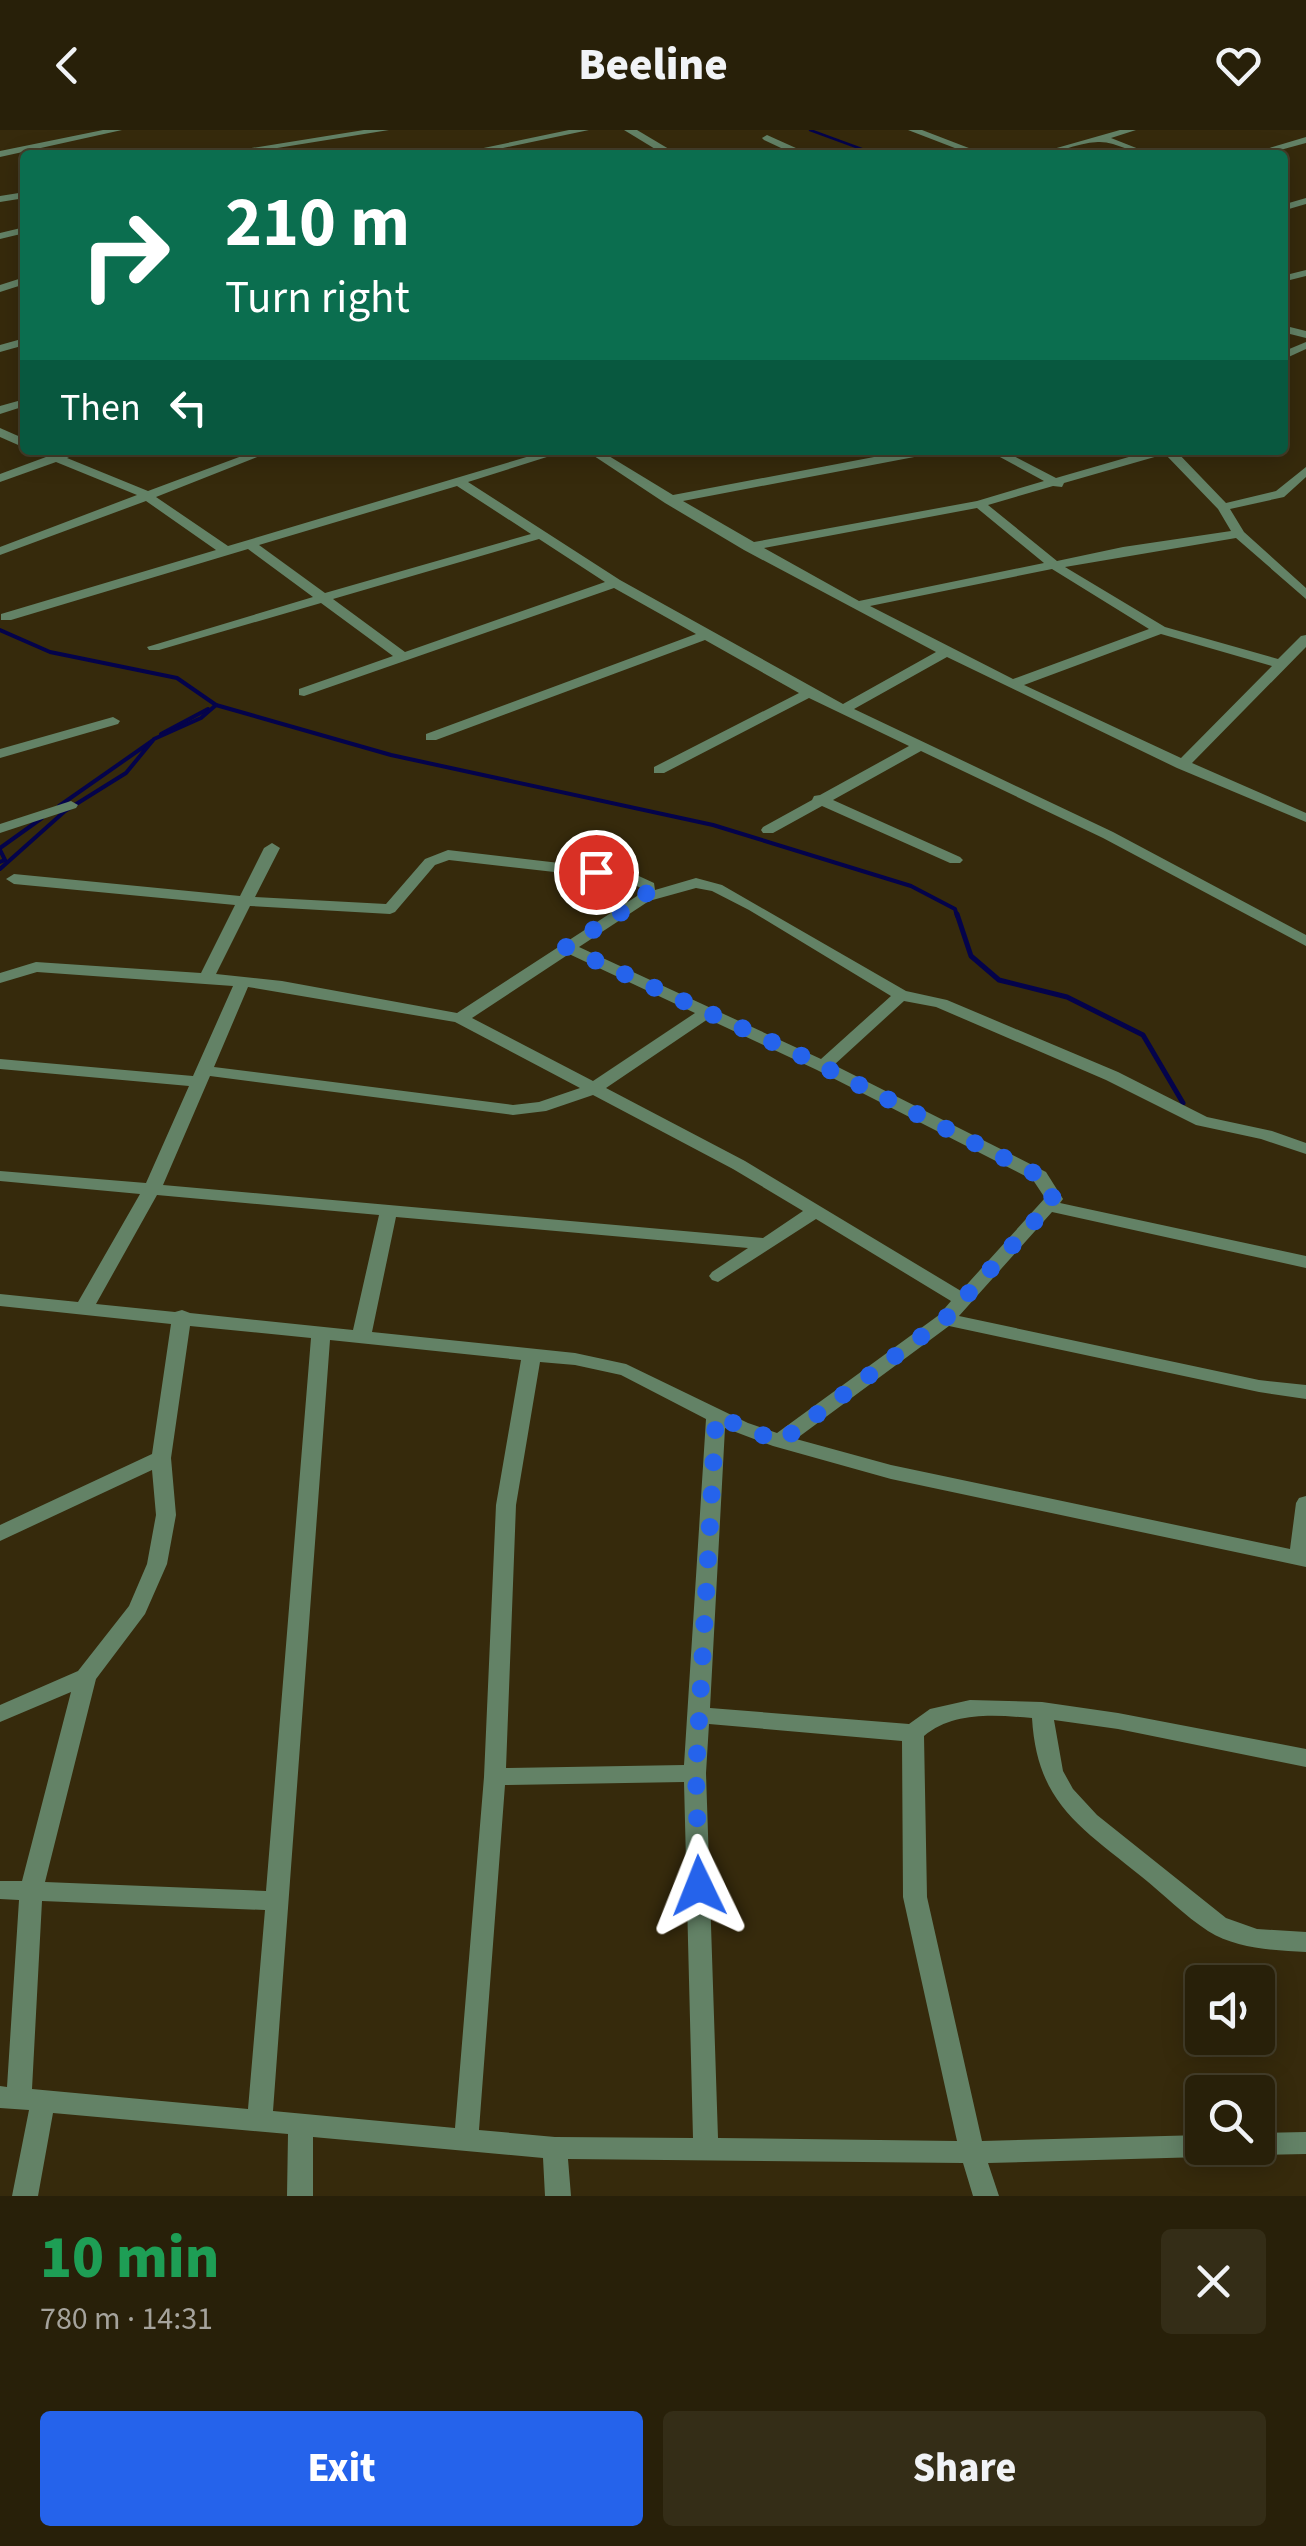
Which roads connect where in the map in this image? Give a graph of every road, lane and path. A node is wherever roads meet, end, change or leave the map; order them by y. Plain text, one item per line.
1 (116, 130) edge
2 (279, 130) edge
3 (384, 130) edge
4 (584, 130) edge
5 (629, 130) edge
6 (913, 130) edge
7 (1131, 130) edge
8 (767, 138) dead end
9 (1100, 138) junction
10 (1306, 140) edge
11 (323, 142) junction
12 (336, 148) dead end
13 (242, 150) edge
14 (287, 150) edge
15 (481, 150) edge
16 (664, 150) edge
17 (793, 150) edge
18 (968, 150) edge
19 (1056, 150) edge
20 (1135, 150) edge
21 (1269, 150) edge
22 (0, 154) edge
23 (50, 455) edge
24 (64, 455) edge
25 (257, 455) edge
26 (546, 455) edge
27 (598, 455) edge
28 (904, 455) edge
29 (1003, 455) edge
30 (1151, 455) edge
31 (1172, 455) edge
32 (56, 458) junction
33 (1306, 472) edge
34 (0, 478) edge
35 (458, 482) junction
36 (1058, 484) junction
37 (146, 496) junction
38 (670, 500) junction
39 (979, 504) junction
40 (1222, 507) junction
41 (1239, 534) junction
42 (540, 535) junction
43 (251, 544) junction
44 (749, 547) junction
45 (226, 551) junction
46 (0, 552) edge
47 (1057, 567) junction
48 (615, 583) junction
49 (1306, 595) edge
50 (320, 597) junction
51 (857, 605) junction
52 (3, 618) edge
53 (1160, 630) junction
54 (706, 635) junction
55 (1306, 639) edge
56 (154, 648) dead end
57 (946, 651) junction
58 (402, 658) junction
59 (1279, 664) junction
60 (1015, 683) junction
61 (304, 692) dead end
62 (809, 693) junction
63 (843, 710) junction
64 (113, 721) dead end
65 (431, 737) dead end
66 (918, 747) junction
67 (0, 754) edge
68 (1182, 765) junction
69 (659, 770) dead end
70 (819, 798) junction
71 (72, 804) dead end
72 (1306, 818) edge
73 (0, 828) edge
74 (768, 830) dead end
75 (272, 848) dead end
76 (956, 860) dead end
77 (14, 878) dead end
78 (644, 898) junction
79 (242, 901) junction
80 (1306, 941) edge
81 (566, 947) junction
82 (4, 974) edge
83 (206, 978) junction
84 (243, 982) junction
85 (901, 996) junction
86 (708, 1011) junction
87 (460, 1018) junction
88 (0, 1064) edge
89 (823, 1066) junction
90 (204, 1077) junction
91 (594, 1088) junction
92 (1306, 1150) edge
93 (0, 1176) edge
94 (153, 1186) junction
95 (1048, 1206) junction
96 (388, 1209) junction
97 (817, 1210) junction
98 (761, 1243) junction
99 (1306, 1262) edge
100 (718, 1276) dead end
101 (0, 1300) edge
102 (961, 1300) junction
103 (84, 1308) junction
104 (182, 1316) junction
105 (946, 1318) junction
106 (322, 1334) junction
107 (362, 1338) junction
108 (532, 1354) junction
109 (1306, 1392) edge
110 (716, 1416) junction
111 (780, 1442) junction
112 (161, 1458) junction
113 (1306, 1503) edge
114 (0, 1534) edge
115 (1302, 1560) edge
116 (86, 1676) junction
117 (1042, 1710) junction
118 (0, 1714) edge
119 (698, 1715) junction
120 (913, 1734) junction
121 (1306, 1758) edge
122 (696, 1773) junction
123 (496, 1777) junction
124 (0, 1890) edge
125 (31, 1892) junction
126 (277, 1902) junction
127 (1306, 1942) edge
128 (21, 2099) edge
129 (260, 2120) junction
130 (301, 2123) junction
131 (466, 2140) junction
132 (1306, 2143) edge
133 (1275, 2144) edge
134 (1185, 2146) edge
135 (555, 2148) junction
136 (706, 2148) junction
137 (972, 2152) junction
138 (25, 2196) edge
139 (300, 2196) edge
140 (558, 2196) edge
141 (986, 2196) edge

1 - 22 street
2 - 14 street
3 - 11 street
4 - 15 street
5 - 16 street
6 - 18 street
7 - 9 street
8 - 17 street
9 - 19 street
9 - 20 street
10 - 21 street
11 - 12 street
11 - 14 street
13 - 14 street
23 - 32 street
24 - 32 street
25 - 37 street
26 - 35 street
27 - 38 street
28 - 38 street
29 - 36 street
30 - 36 street
31 - 40 street
32 - 34 street
32 - 37 street
33 - 40 street
35 - 42 street
35 - 43 street
36 - 39 street
37 - 45 street
37 - 46 street
38 - 44 street
39 - 44 street
39 - 47 street
40 - 41 street
41 - 47 street
41 - 49 street
42 - 48 street
42 - 50 street
43 - 45 street
43 - 50 street
44 - 51 street
45 - 52 street
47 - 51 street
47 - 53 street
48 - 54 street
48 - 58 street
50 - 56 street
50 - 58 street
51 - 57 street
53 - 59 street
53 - 60 street
54 - 62 street
54 - 65 street
55 - 59 street
57 - 60 street
57 - 63 street
58 - 61 street
59 - 68 street
60 - 68 street
62 - 63 street
62 - 69 street
63 - 66 street
64 - 67 street
66 - 70 street
66 - 80 street
68 - 72 street
70 - 74 street
70 - 76 street
71 - 73 street
75 - 79 street
77 - 79 street
78 - 79 street
78 - 81 street
78 - 85 street
79 - 83 street
81 - 86 street
81 - 87 street
82 - 83 street
83 - 84 street
84 - 87 street
84 - 90 street
85 - 89 street
85 - 92 street
86 - 89 street
86 - 91 street
87 - 91 street
88 - 90 street
89 - 95 street
90 - 91 street
90 - 94 street
91 - 97 street
93 - 94 street
94 - 96 street
94 - 103 street
95 - 99 street
95 - 102 street
96 - 98 street
96 - 107 street
97 - 98 street
97 - 102 street
98 - 100 street
101 - 103 street
102 - 105 street
103 - 104 street
104 - 106 street
104 - 112 street
105 - 109 street
105 - 111 street
106 - 107 street
106 - 126 street
107 - 108 street
108 - 110 street
108 - 123 street
110 - 111 street
110 - 119 street
111 - 115 street
112 - 114 street
112 - 116 street
113 - 115 street
116 - 118 street
116 - 125 street
117 - 120 street
117 - 121 street
117 - 127 street
119 - 120 street
119 - 122 street
120 - 137 street
122 - 123 street
122 - 136 street
123 - 131 street
124 - 125 street
125 - 126 street
125 - 128 street
126 - 129 street
128 - 129 street
128 - 138 street
129 - 130 street
130 - 131 street
130 - 139 street
131 - 135 street
132 - 133 street
134 - 137 street
135 - 136 street
135 - 140 street
136 - 137 street
137 - 141 street

